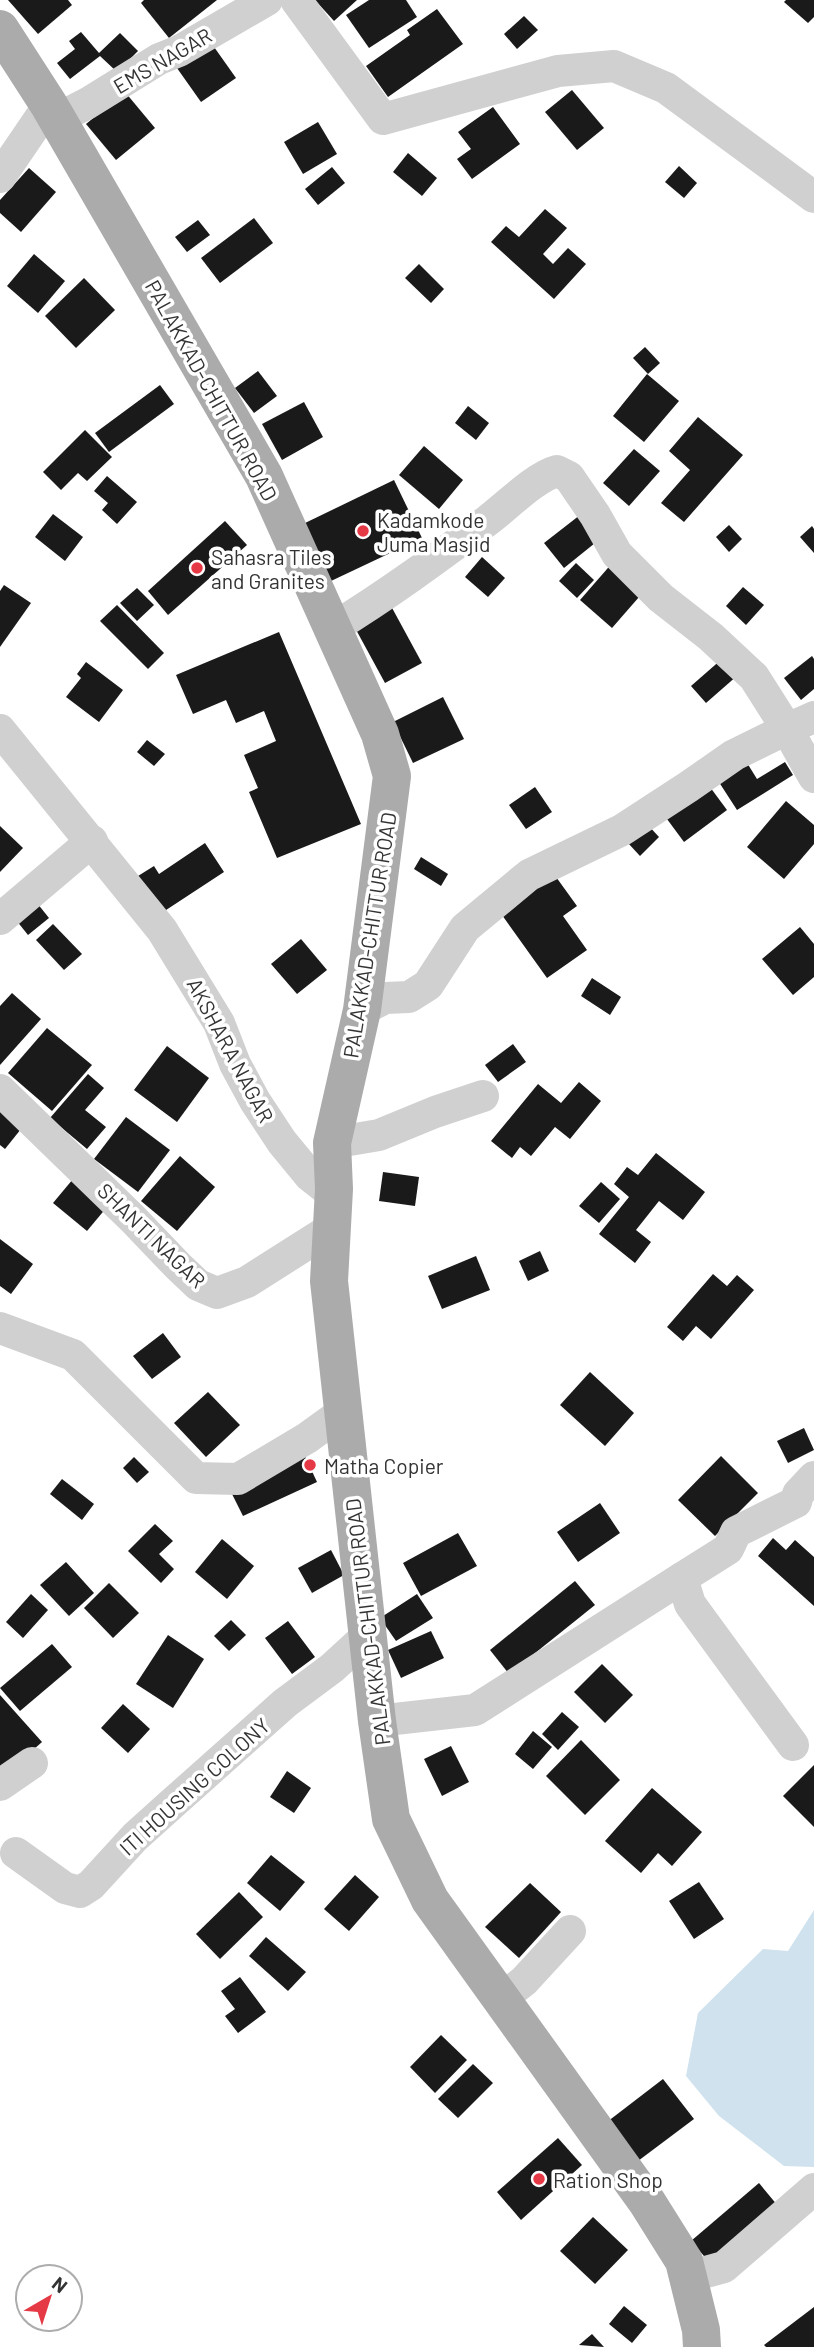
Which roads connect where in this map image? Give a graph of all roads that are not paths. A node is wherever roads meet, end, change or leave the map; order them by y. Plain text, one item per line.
1 (267, 0) edge
2 (296, 0) edge
3 (0, 29) edge
4 (53, 112) junction
5 (0, 177) edge
6 (814, 197) edge
7 (332, 628) junction
8 (800, 723) edge
9 (0, 730) edge
10 (814, 777) edge
11 (92, 841) junction
12 (0, 919) edge
13 (362, 1010) junction
14 (0, 1090) edge
15 (483, 1096) dead end
16 (332, 1143) junction
17 (333, 1212) junction
18 (0, 1328) edge
19 (343, 1412) junction
20 (814, 1477) edge
21 (682, 1578) junction
22 (368, 1635) junction
23 (377, 1721) junction
24 (793, 1745) dead end
25 (32, 1763) dead end
26 (0, 1785) edge
27 (16, 1853) dead end
28 (570, 1931) dead end
29 (502, 1999) junction
30 (814, 2189) edge
31 (688, 2277) junction
32 (702, 2347) edge

1 - 4 street, EMS NAGAR
2 - 6 street
3 - 4 main road, PALAKKAD-CHITTUR ROAD
4 - 5 street
4 - 7 main road, PALAKKAD-CHITTUR ROAD
7 - 8 street
7 - 13 main road, PALAKKAD-CHITTUR ROAD
8 - 10 street
8 - 13 street
9 - 11 street, AKSHARA NAGAR
11 - 12 street
11 - 17 street, AKSHARA NAGAR
13 - 16 main road, PALAKKAD-CHITTUR ROAD
14 - 17 street, SHANTI NAGAR
15 - 16 street
16 - 17 main road, PALAKKAD-CHITTUR ROAD
17 - 19 main road, PALAKKAD-CHITTUR ROAD
18 - 19 street
19 - 22 main road, PALAKKAD-CHITTUR ROAD
20 - 21 street
21 - 23 street
21 - 24 street
22 - 23 main road, PALAKKAD-CHITTUR ROAD
22 - 27 street, ITI HOUSING COLONY
23 - 29 main road, PALAKKAD-CHITTUR ROAD
25 - 26 street
28 - 29 street
29 - 31 main road, PALAKKAD-CHITTUR ROAD
30 - 31 street
31 - 32 main road, PALAKKAD-CHITTUR ROAD

